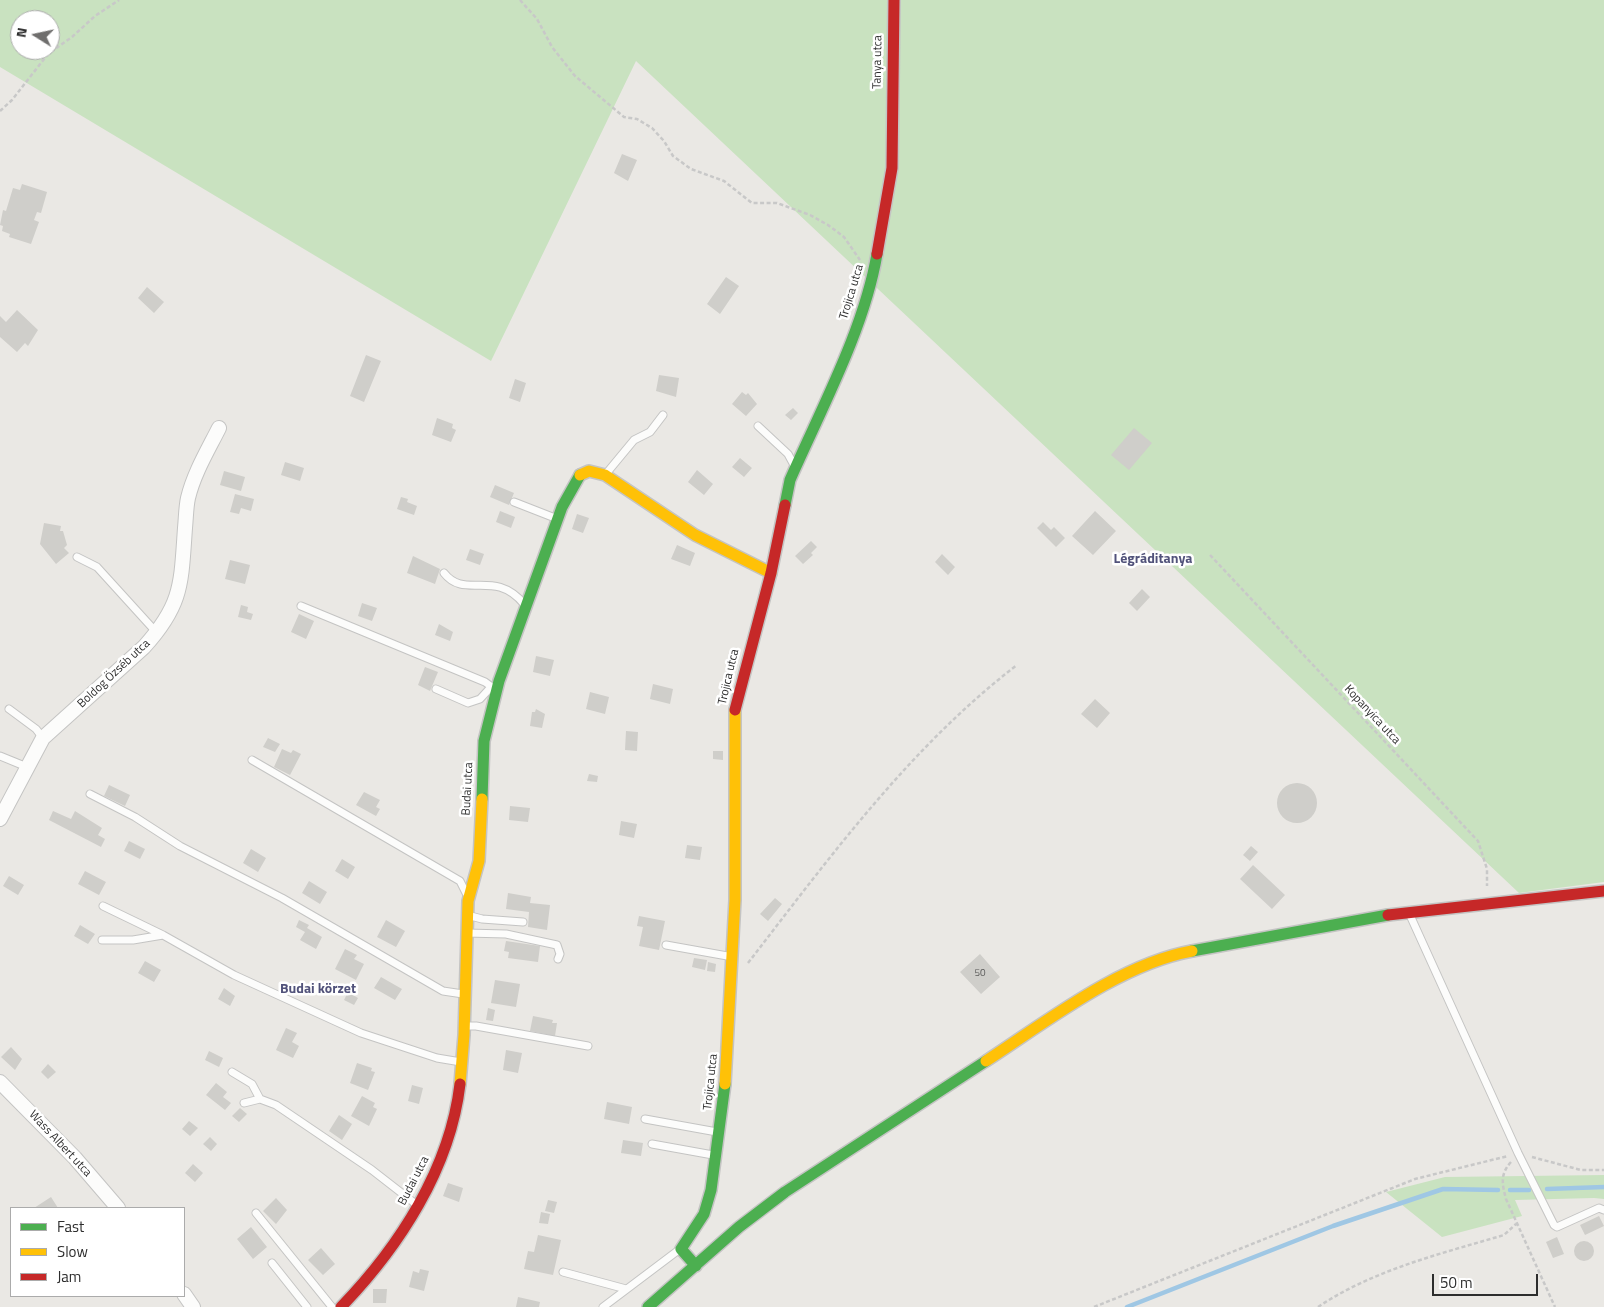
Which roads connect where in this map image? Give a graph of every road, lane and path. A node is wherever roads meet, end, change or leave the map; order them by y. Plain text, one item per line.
1 (119, 0) edge
2 (520, 0) edge
3 (894, 0) edge
4 (0, 111) edge
5 (891, 125) joint
6 (860, 266) dead end
7 (663, 415) dead end
8 (758, 426) dead end
9 (219, 428) dead end
10 (796, 467) junction
11 (605, 475) junction
12 (514, 502) dead end
13 (558, 520) junction
14 (1210, 555) dead end
15 (78, 557) dead end
16 (771, 572) junction
17 (444, 573) dead end
18 (301, 606) dead end
19 (527, 609) junction
20 (157, 633) junction
21 (1017, 665) dead end
22 (494, 688) junction
23 (436, 689) dead end
24 (9, 709) dead end
25 (43, 738) junction
26 (0, 756) edge
27 (252, 760) dead end
28 (27, 767) junction
29 (90, 794) dead end
30 (0, 819) edge
31 (1604, 890) edge
32 (468, 898) junction
33 (1487, 903) junction
34 (103, 906) dead end
35 (1408, 912) junction
36 (467, 914) junction
37 (523, 922) dead end
38 (466, 933) junction
39 (163, 935) junction
40 (102, 940) dead end
41 (666, 945) dead end
42 (733, 957) junction
43 (558, 959) dead end
44 (733, 972) junction
45 (463, 994) junction
46 (464, 1026) junction
47 (588, 1046) dead end
48 (464, 1063) junction
49 (232, 1072) dead end
50 (0, 1082) edge
51 (260, 1099) junction
52 (244, 1103) dead end
53 (645, 1119) dead end
54 (719, 1132) junction
55 (652, 1144) dead end
56 (1518, 1153) junction
57 (716, 1156) junction
58 (1604, 1170) edge
59 (417, 1205) junction
60 (117, 1207) edge
61 (1604, 1210) edge
62 (256, 1213) dead end
63 (1516, 1224) junction
64 (681, 1249) junction
65 (272, 1263) dead end
66 (696, 1266) junction
67 (563, 1272) dead end
68 (626, 1289) junction
69 (185, 1295) edge
70 (193, 1307) edge
71 (307, 1307) edge
72 (332, 1307) edge
73 (341, 1307) edge
74 (602, 1307) edge
75 (648, 1307) edge
76 (1094, 1307) edge
77 (1318, 1307) edge
78 (1555, 1307) edge

1 - 4 path
2 - 6 path
3 - 5 street, Tanya utca
5 - 10 street, Trojica utca
7 - 11 lane
8 - 10 lane
9 - 20 street, Boldog Özséb utca
10 - 16 street, Trojica utca
11 - 13 street, Budai utca
11 - 16 street, Budai utca
12 - 13 lane
13 - 19 street, Budai utca
14 - 33 path, Kopanyica utca
15 - 20 lane
16 - 42 street, Trojica utca
17 - 19 lane
18 - 22 lane
19 - 22 street, Budai utca
20 - 25 street, Boldog Özséb utca
21 - 44 path
22 - 23 lane
22 - 32 street, Budai utca
24 - 25 lane
25 - 28 street, Boldog Özséb utca
26 - 28 lane
27 - 32 lane
28 - 30 street, Boldog Özséb utca
29 - 45 lane
31 - 33 street
32 - 36 street, Budai utca
33 - 35 street
34 - 39 lane
35 - 56 lane
35 - 66 street
36 - 37 lane
36 - 38 street, Budai utca
38 - 43 lane
38 - 45 street, Budai utca
39 - 40 lane
39 - 48 lane
41 - 42 lane
42 - 44 street, Trojica utca
44 - 54 street, Trojica utca
45 - 46 street, Budai utca
46 - 47 lane
46 - 48 street, Budai utca
48 - 59 street, Budai utca
49 - 51 lane
50 - 60 street, Wass Albert utca
51 - 52 lane
51 - 59 lane
53 - 54 lane
54 - 57 street, Trojica utca
55 - 57 lane
56 - 58 path
56 - 61 lane
56 - 63 path
56 - 76 path
57 - 64 street, Trojica utca
59 - 73 street, Budai utca
62 - 72 lane
63 - 77 path
63 - 78 path
64 - 66 street
64 - 68 lane, Trojica utca
65 - 71 lane
66 - 75 street
67 - 68 lane
68 - 74 lane, Trojica utca
69 - 70 street

